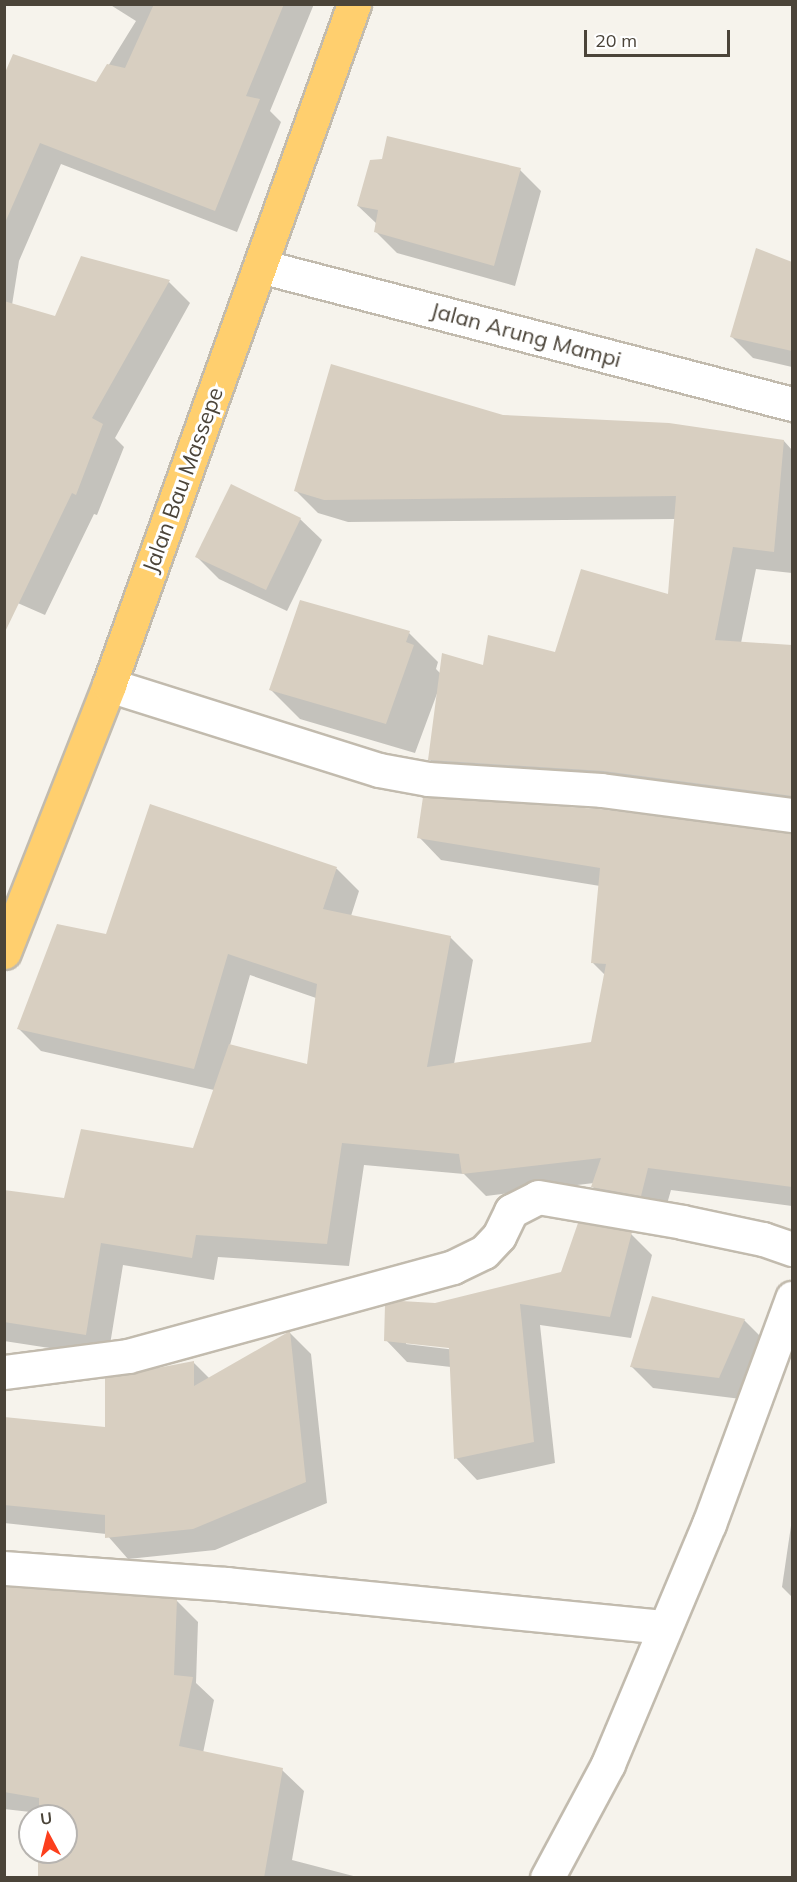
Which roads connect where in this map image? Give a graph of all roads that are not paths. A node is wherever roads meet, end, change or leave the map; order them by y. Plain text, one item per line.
1 (354, 4) edge
2 (260, 266) junction
3 (792, 404) edge
4 (109, 685) junction
5 (792, 815) edge
6 (4, 952) edge
7 (792, 1249) edge
8 (792, 1298) edge
9 (4, 1372) edge
10 (4, 1568) edge
11 (664, 1627) junction
12 (547, 1878) edge

1 - 2 highway, Jalan Bau Massepe
2 - 3 street, Jalan Arung Mampi
2 - 4 highway, Jalan Bau Massepe
4 - 5 street
4 - 6 highway, Jalan Bau Massepe
7 - 9 street
8 - 11 street
10 - 11 street
11 - 12 street

